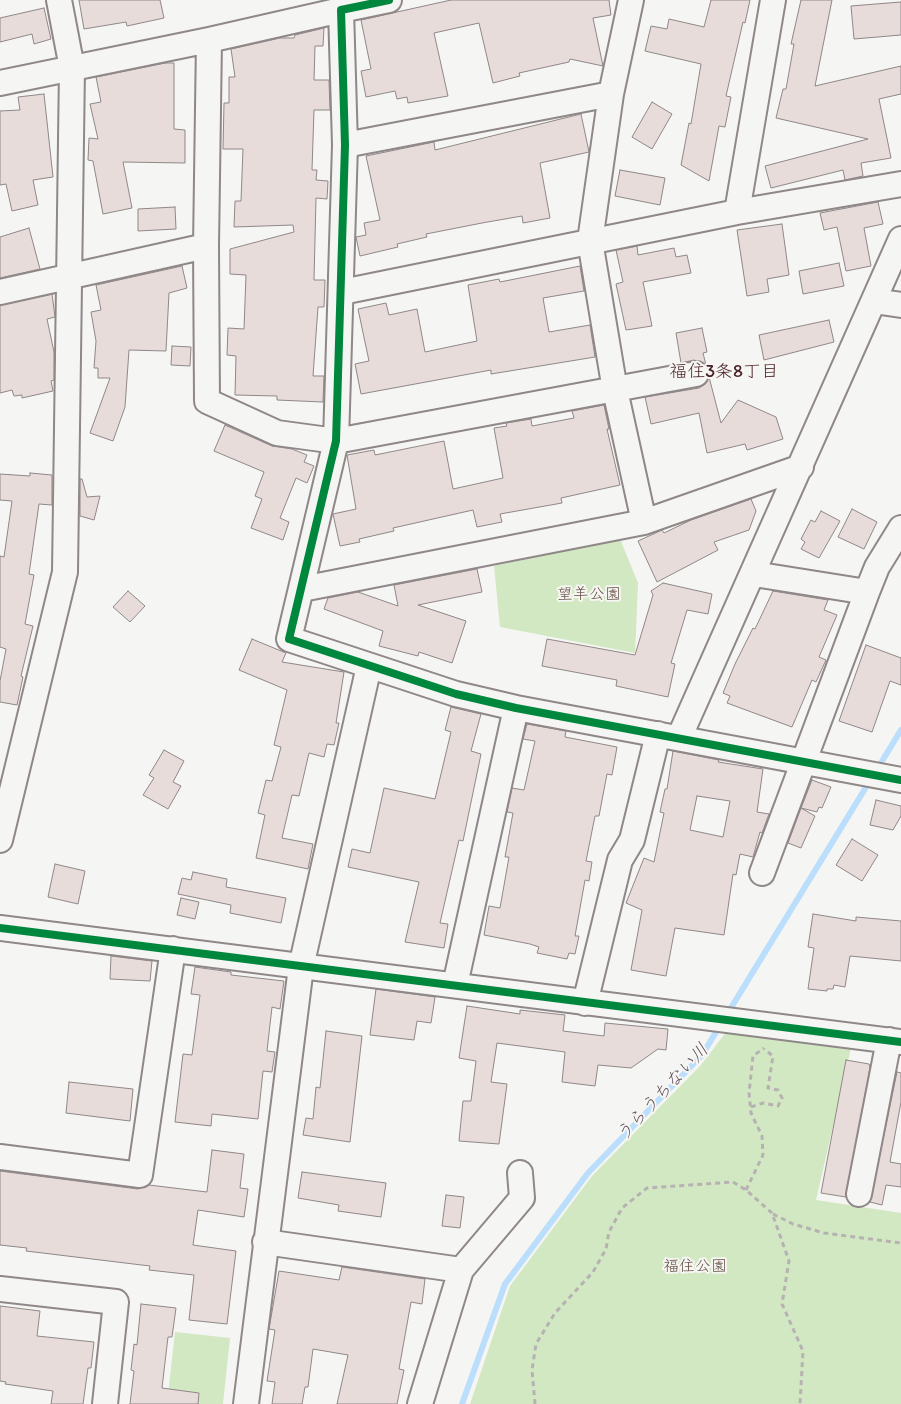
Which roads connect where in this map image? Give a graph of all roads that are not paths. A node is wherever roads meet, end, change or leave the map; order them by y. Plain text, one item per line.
1 (59, 0) edge
2 (389, 0) edge
3 (631, 0) edge
4 (773, 0) edge
5 (341, 10) junction
6 (209, 40) junction
7 (72, 68) junction
8 (0, 83) edge
9 (611, 94) junction
10 (344, 144) junction
11 (901, 184) edge
12 (737, 212) junction
13 (901, 239) edge
14 (590, 241) junction
15 (206, 246) junction
16 (71, 275) junction
17 (0, 292) edge
18 (342, 292) junction
19 (874, 302) junction
20 (901, 305) edge
21 (696, 374) dead end
22 (616, 390) junction
23 (336, 440) junction
24 (801, 467) junction
25 (644, 522) junction
26 (901, 528) edge
27 (754, 574) junction
28 (302, 589) junction
29 (867, 592) junction
30 (369, 666) junction
31 (516, 708) junction
32 (669, 736) junction
33 (804, 761) junction
34 (895, 778) edge
35 (6, 793) edge
36 (0, 840) edge
37 (762, 873) dead end
38 (0, 928) edge
39 (173, 949) junction
40 (301, 967) junction
41 (455, 985) junction
42 (585, 1003) junction
43 (895, 1040) edge
44 (0, 1158) edge
45 (520, 1174) dead end
46 (859, 1194) dead end
47 (265, 1242) junction
48 (461, 1270) junction
49 (0, 1289) edge
50 (105, 1404) edge
51 (246, 1404) edge
52 (420, 1404) edge

1 - 7 street
2 - 5 street
3 - 9 street
4 - 12 street
5 - 6 street
5 - 10 street
6 - 7 street
6 - 15 street
7 - 8 street
7 - 16 street
9 - 10 street
9 - 14 street
10 - 18 street
11 - 12 street
12 - 14 street
13 - 19 street
14 - 18 street
14 - 22 street
15 - 16 street
15 - 23 street
16 - 17 street
16 - 35 street
18 - 23 street
19 - 20 street
19 - 24 street
21 - 22 street
22 - 23 street
22 - 25 street
23 - 28 street
24 - 25 street
24 - 27 street
25 - 28 street
26 - 29 street
27 - 29 street
27 - 32 street
28 - 30 street
29 - 33 street
30 - 31 street
30 - 40 street
31 - 32 street
31 - 41 street
32 - 33 street
32 - 42 street
33 - 34 street
33 - 37 street
35 - 36 street
38 - 39 street
39 - 40 street
39 - 44 street
40 - 41 street
40 - 47 street
41 - 42 street
42 - 43 street
43 - 46 street
45 - 48 street
47 - 48 street
47 - 51 street
48 - 52 street
49 - 50 street

